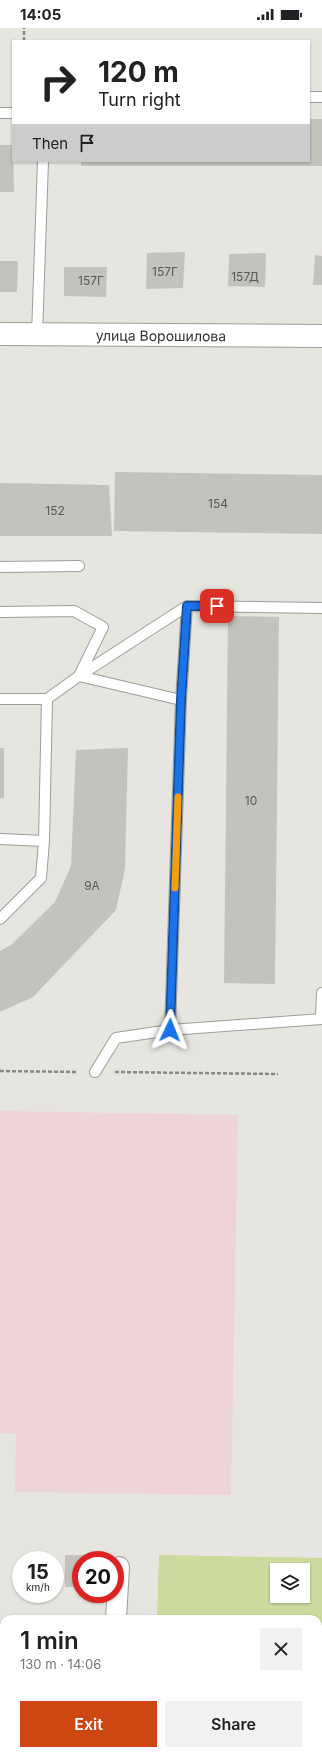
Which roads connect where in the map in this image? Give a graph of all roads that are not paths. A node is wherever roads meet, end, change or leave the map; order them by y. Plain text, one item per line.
1 (310, 97) edge
2 (322, 97) edge
3 (0, 112) edge
4 (12, 113) edge
5 (43, 162) edge
6 (0, 334) edge
7 (37, 335) junction
8 (322, 336) edge
9 (79, 566) dead end
10 (0, 567) edge
11 (187, 606) junction
12 (322, 608) edge
13 (0, 612) edge
14 (79, 676) junction
15 (47, 698) junction
16 (0, 699) edge
17 (181, 700) junction
18 (0, 839) edge
19 (44, 841) junction
20 (0, 919) edge
21 (322, 993) edge
22 (322, 1019) edge
23 (170, 1030) junction
24 (95, 1072) road end
25 (117, 1603) edge
26 (116, 1615) edge

1 - 2 lane
3 - 4 lane
5 - 7 lane
6 - 7 main road, улица Ворошилова
7 - 8 main road, улица Ворошилова
9 - 10 lane
11 - 12 lane
11 - 14 lane
11 - 17 lane
13 - 14 lane
14 - 15 lane
14 - 17 lane
15 - 16 lane
15 - 19 lane
17 - 23 lane
18 - 19 lane
19 - 20 lane
21 - 22 lane
22 - 23 lane
23 - 24 lane
25 - 26 street

